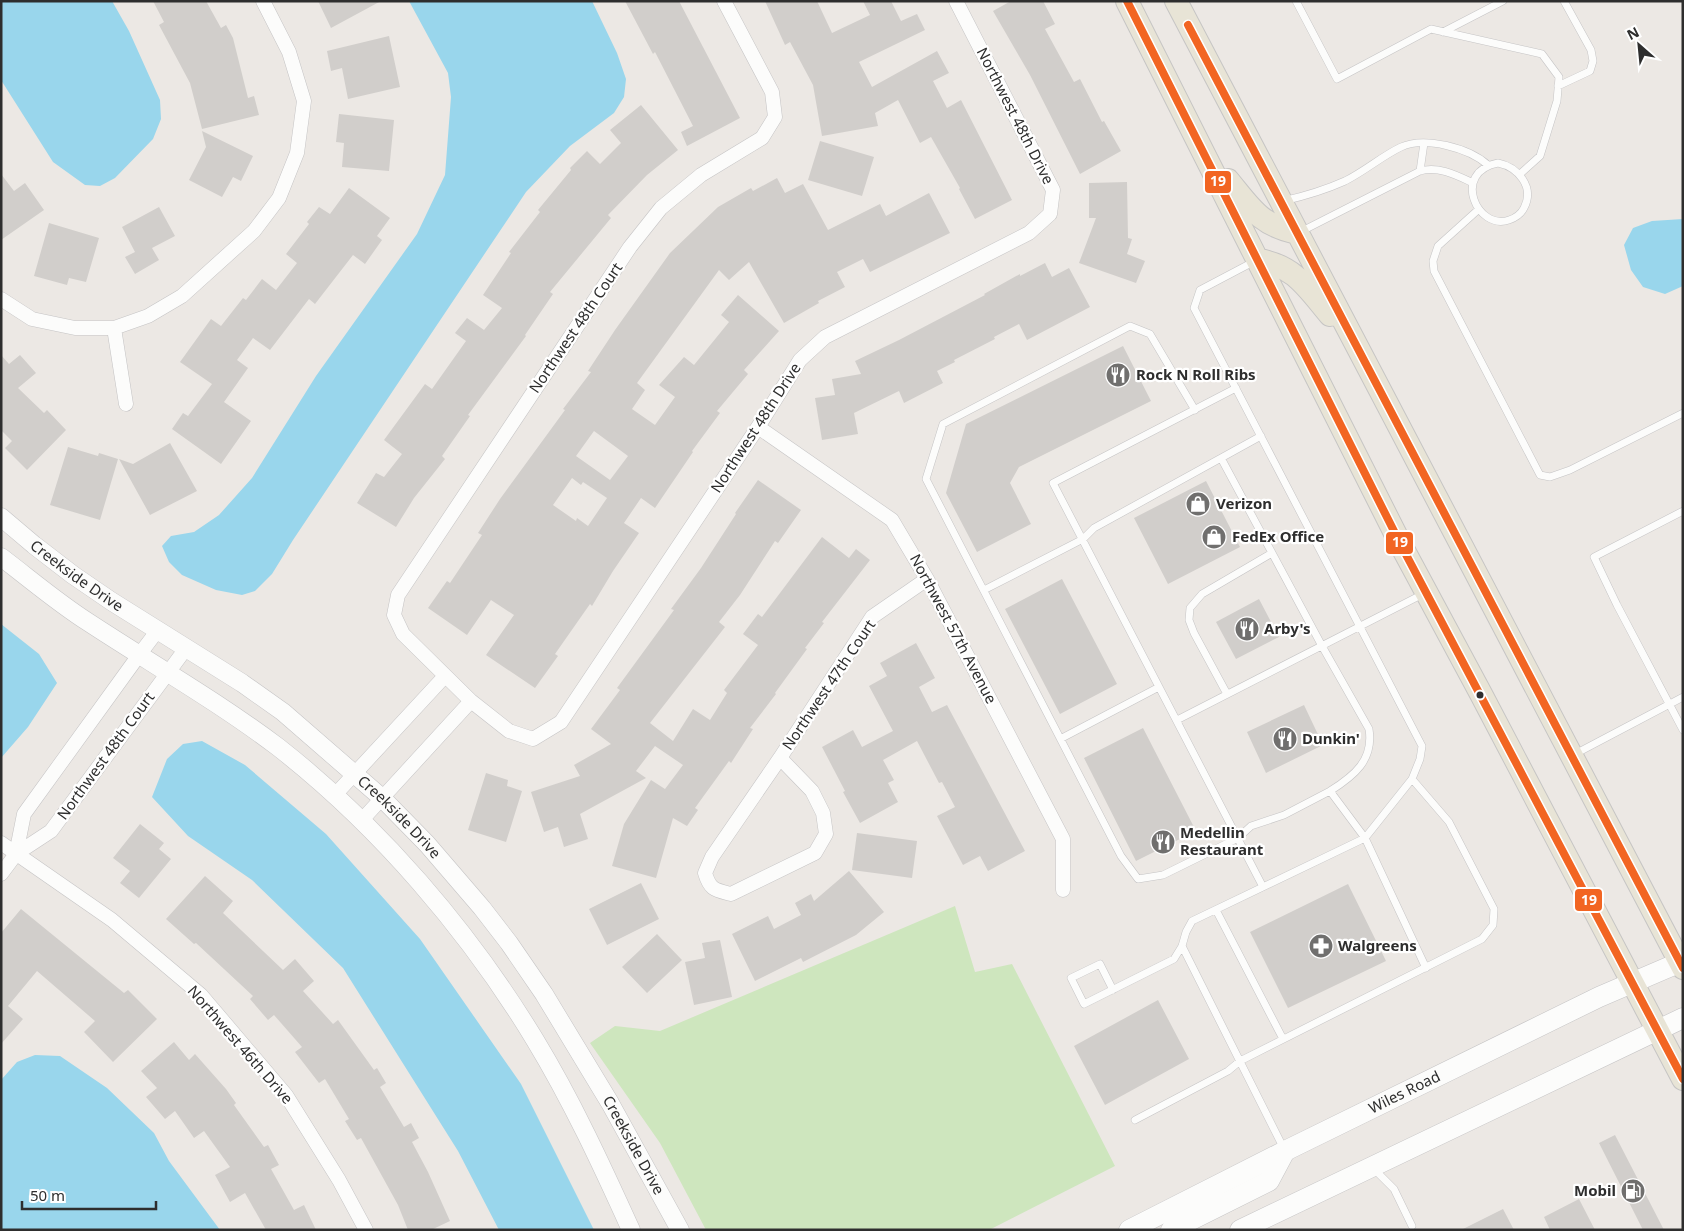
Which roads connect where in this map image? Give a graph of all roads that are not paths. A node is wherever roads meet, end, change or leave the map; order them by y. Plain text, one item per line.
1 (263, 1) edge
2 (724, 1) edge
3 (956, 1) edge
4 (1127, 1) edge
5 (1176, 1) edge
6 (1296, 1) edge
7 (1503, 1) edge
8 (1564, 1) edge
9 (1443, 32) junction
10 (1558, 86) junction
11 (1424, 143) junction
12 (1202, 149) junction
13 (1488, 164) junction
14 (1420, 171) junction
15 (1520, 174) junction
16 (1473, 183) junction
17 (1280, 201) junction
18 (1479, 209) junction
19 (1297, 233) junction
20 (1258, 260) junction
21 (1, 299) edge
22 (114, 328) junction
23 (1357, 348) junction
24 (1236, 388) junction
25 (126, 404) dead end
26 (1195, 410) junction
27 (1683, 413) edge
28 (758, 427) junction
29 (1261, 436) junction
30 (1221, 458) junction
31 (1683, 511) edge
32 (1, 517) edge
33 (1083, 539) junction
34 (1272, 554) junction
35 (1, 557) edge
36 (928, 579) junction
37 (984, 590) junction
38 (1426, 592) junction
39 (1360, 626) junction
40 (158, 630) junction
41 (1322, 646) junction
42 (187, 647) junction
43 (139, 655) junction
44 (168, 672) junction
45 (445, 676) junction
46 (1159, 687) junction
47 (1227, 694) junction
48 (1683, 697) edge
49 (471, 701) junction
50 (1669, 704) junction
51 (1177, 720) junction
52 (1683, 730) edge
53 (1062, 738) junction
54 (1571, 755) junction
55 (780, 758) junction
56 (355, 773) junction
57 (1412, 779) junction
58 (1330, 791) junction
59 (334, 796) junction
60 (382, 798) junction
61 (361, 821) junction
62 (1238, 838) junction
63 (1365, 838) junction
64 (1, 843) edge
65 (16, 854) junction
66 (1, 874) edge
67 (1263, 887) junction
68 (1063, 890) dead end
69 (1216, 910) junction
70 (1182, 946) junction
71 (1682, 964) edge
72 (1426, 968) junction
73 (1632, 982) junction
74 (1113, 990) junction
75 (1683, 1018) edge
76 (1657, 1030) junction
77 (1283, 1039) junction
78 (1240, 1061) junction
79 (1683, 1079) edge
80 (1135, 1120) dead end
81 (1285, 1151) junction
82 (1372, 1167) junction
83 (1412, 1226) dead end
84 (366, 1230) edge
85 (631, 1230) edge
86 (680, 1230) edge
87 (1129, 1230) edge
88 (1171, 1230) edge
89 (1240, 1230) edge

1 - 22 street
2 - 45 street, Northwest 48th Court
3 - 28 street, Northwest 48th Drive
4 - 12 main road
5 - 17 main road
6 - 9 lane
7 - 9 lane
8 - 10 lane
9 - 10 lane
10 - 15 lane
11 - 13 lane
11 - 14 lane
11 - 17 lane
12 - 19 main road
12 - 20 main road
13 - 15 lane
13 - 16 lane
14 - 16 lane
14 - 19 lane
15 - 18 lane
16 - 18 lane
17 - 19 main road
18 - 27 lane
19 - 23 main road
20 - 23 main road
20 - 24 lane
20 - 38 main road
21 - 22 street
22 - 25 street
23 - 54 main road
24 - 26 lane
24 - 29 lane
26 - 33 lane
26 - 37 lane
28 - 36 street, Northwest 57th Avenue
28 - 49 street, Northwest 48th Drive
29 - 30 lane
29 - 39 lane
30 - 33 lane
30 - 34 lane
31 - 50 lane
32 - 40 street, Creekside Drive
33 - 37 lane
33 - 46 lane
34 - 41 lane
34 - 47 lane
35 - 43 street, Creekside Drive
36 - 55 street, Northwest 47th Court
36 - 68 street, Northwest 57th Avenue
37 - 53 lane
38 - 39 lane
38 - 73 main road
39 - 41 lane
39 - 57 lane
40 - 42 street, Creekside Drive
40 - 43 street, Northwest 48th Court
41 - 47 lane
41 - 58 lane
42 - 44 street, Northwest 48th Court
42 - 56 street, Creekside Drive
43 - 44 street, Creekside Drive
43 - 65 street, Northwest 48th Court
44 - 59 street, Creekside Drive
44 - 65 street, Northwest 48th Court
45 - 49 street, Northwest 48th Drive
45 - 56 street
46 - 51 lane
46 - 53 lane
47 - 51 lane
48 - 50 lane
49 - 60 street
50 - 52 lane
50 - 54 lane
51 - 62 lane
53 - 62 lane
54 - 71 main road
55 - 55 street, Northwest 47th Court
56 - 59 street
56 - 60 street, Creekside Drive
57 - 63 lane
57 - 72 lane
58 - 62 lane
58 - 63 lane
59 - 61 street, Creekside Drive
60 - 61 street
60 - 86 street, Creekside Drive
61 - 85 street, Creekside Drive
62 - 67 lane
63 - 67 lane
63 - 72 lane
64 - 65 street, Northwest 46th Drive
65 - 66 street, Northwest 48th Court
65 - 84 street, Northwest 46th Drive
67 - 69 lane
69 - 70 lane
69 - 77 lane
70 - 74 lane
70 - 78 lane
71 - 73 main road, Wiles Road
72 - 77 lane
73 - 76 main road
73 - 81 main road, Wiles Road
74 - 74 lane
75 - 76 main road
76 - 79 main road
76 - 82 main road
77 - 78 lane
78 - 80 lane
78 - 81 lane
81 - 87 main road, Wiles Road
81 - 88 main road
82 - 83 lane
82 - 89 main road

